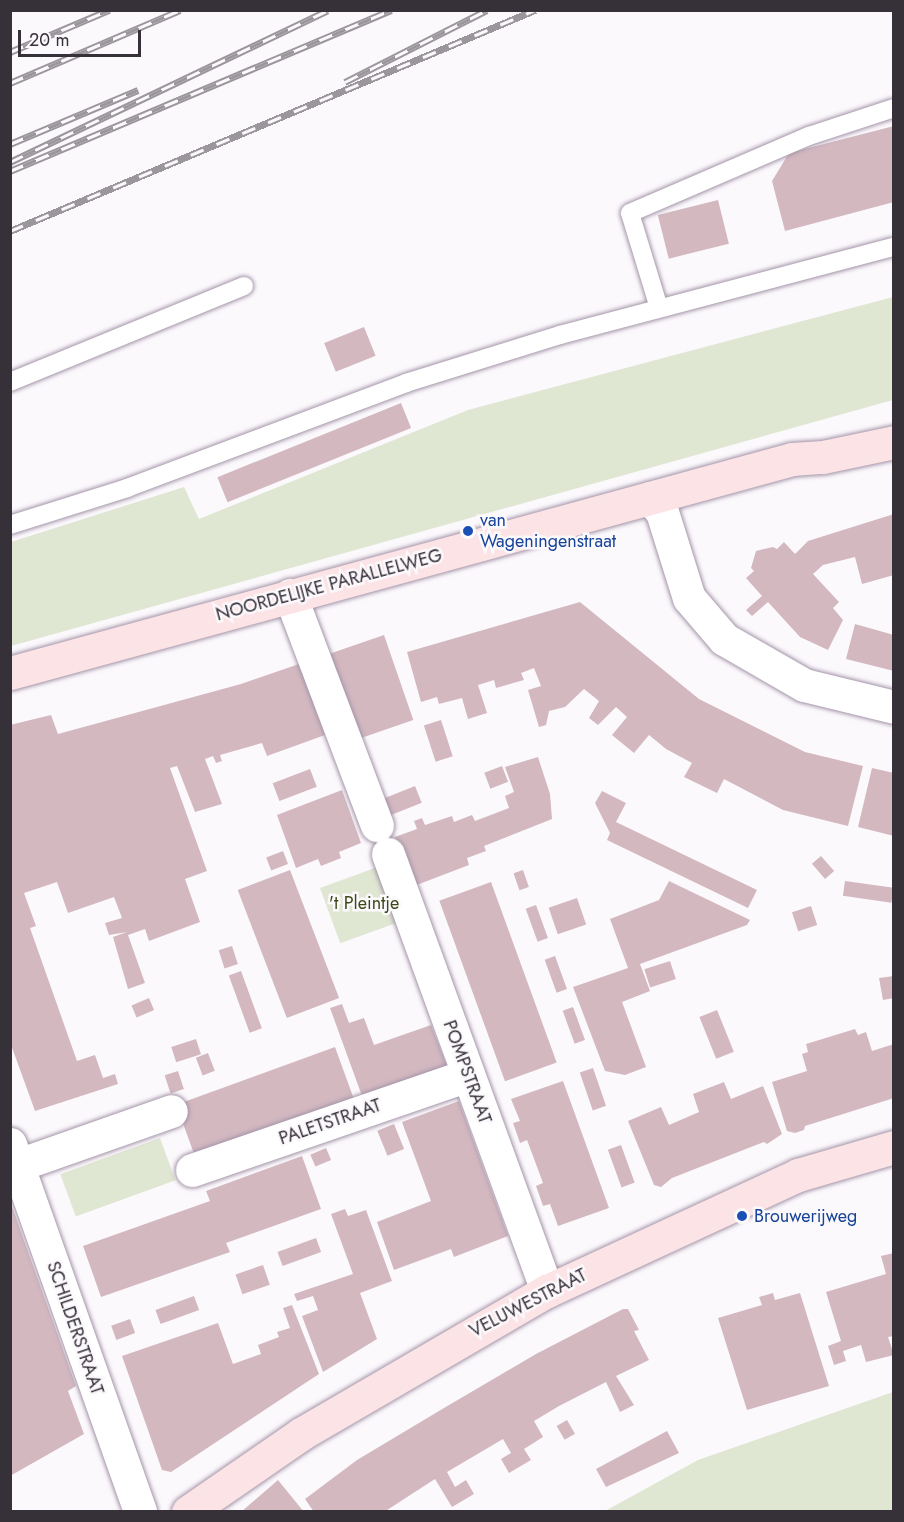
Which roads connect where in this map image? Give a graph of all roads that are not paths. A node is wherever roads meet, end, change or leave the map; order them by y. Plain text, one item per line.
1 (894, 108) edge
2 (894, 247) edge
3 (244, 286) dead end
4 (659, 308) junction
5 (10, 382) edge
6 (894, 442) edge
7 (650, 498) junction
8 (10, 525) edge
9 (290, 595) junction
10 (10, 673) edge
11 (894, 707) edge
12 (461, 1078) junction
13 (171, 1111) dead end
14 (894, 1147) edge
15 (14, 1154) edge
16 (192, 1170) dead end
17 (547, 1291) junction
18 (140, 1512) edge
19 (188, 1512) edge

1 - 4 lane
2 - 4 lane
3 - 5 lane
4 - 8 lane
6 - 7 street, NOORDELIJKE PARALLELWEG
7 - 9 street, NOORDELIJKE PARALLELWEG
7 - 11 street
9 - 10 street, NOORDELIJKE PARALLELWEG
9 - 12 street, POMPSTRAAT
12 - 16 street, PALETSTRAAT
12 - 17 street, POMPSTRAAT
13 - 15 street
14 - 17 street, VELUWESTRAAT
15 - 18 street, SCHILDERSTRAAT
17 - 19 street, VELUWESTRAAT

